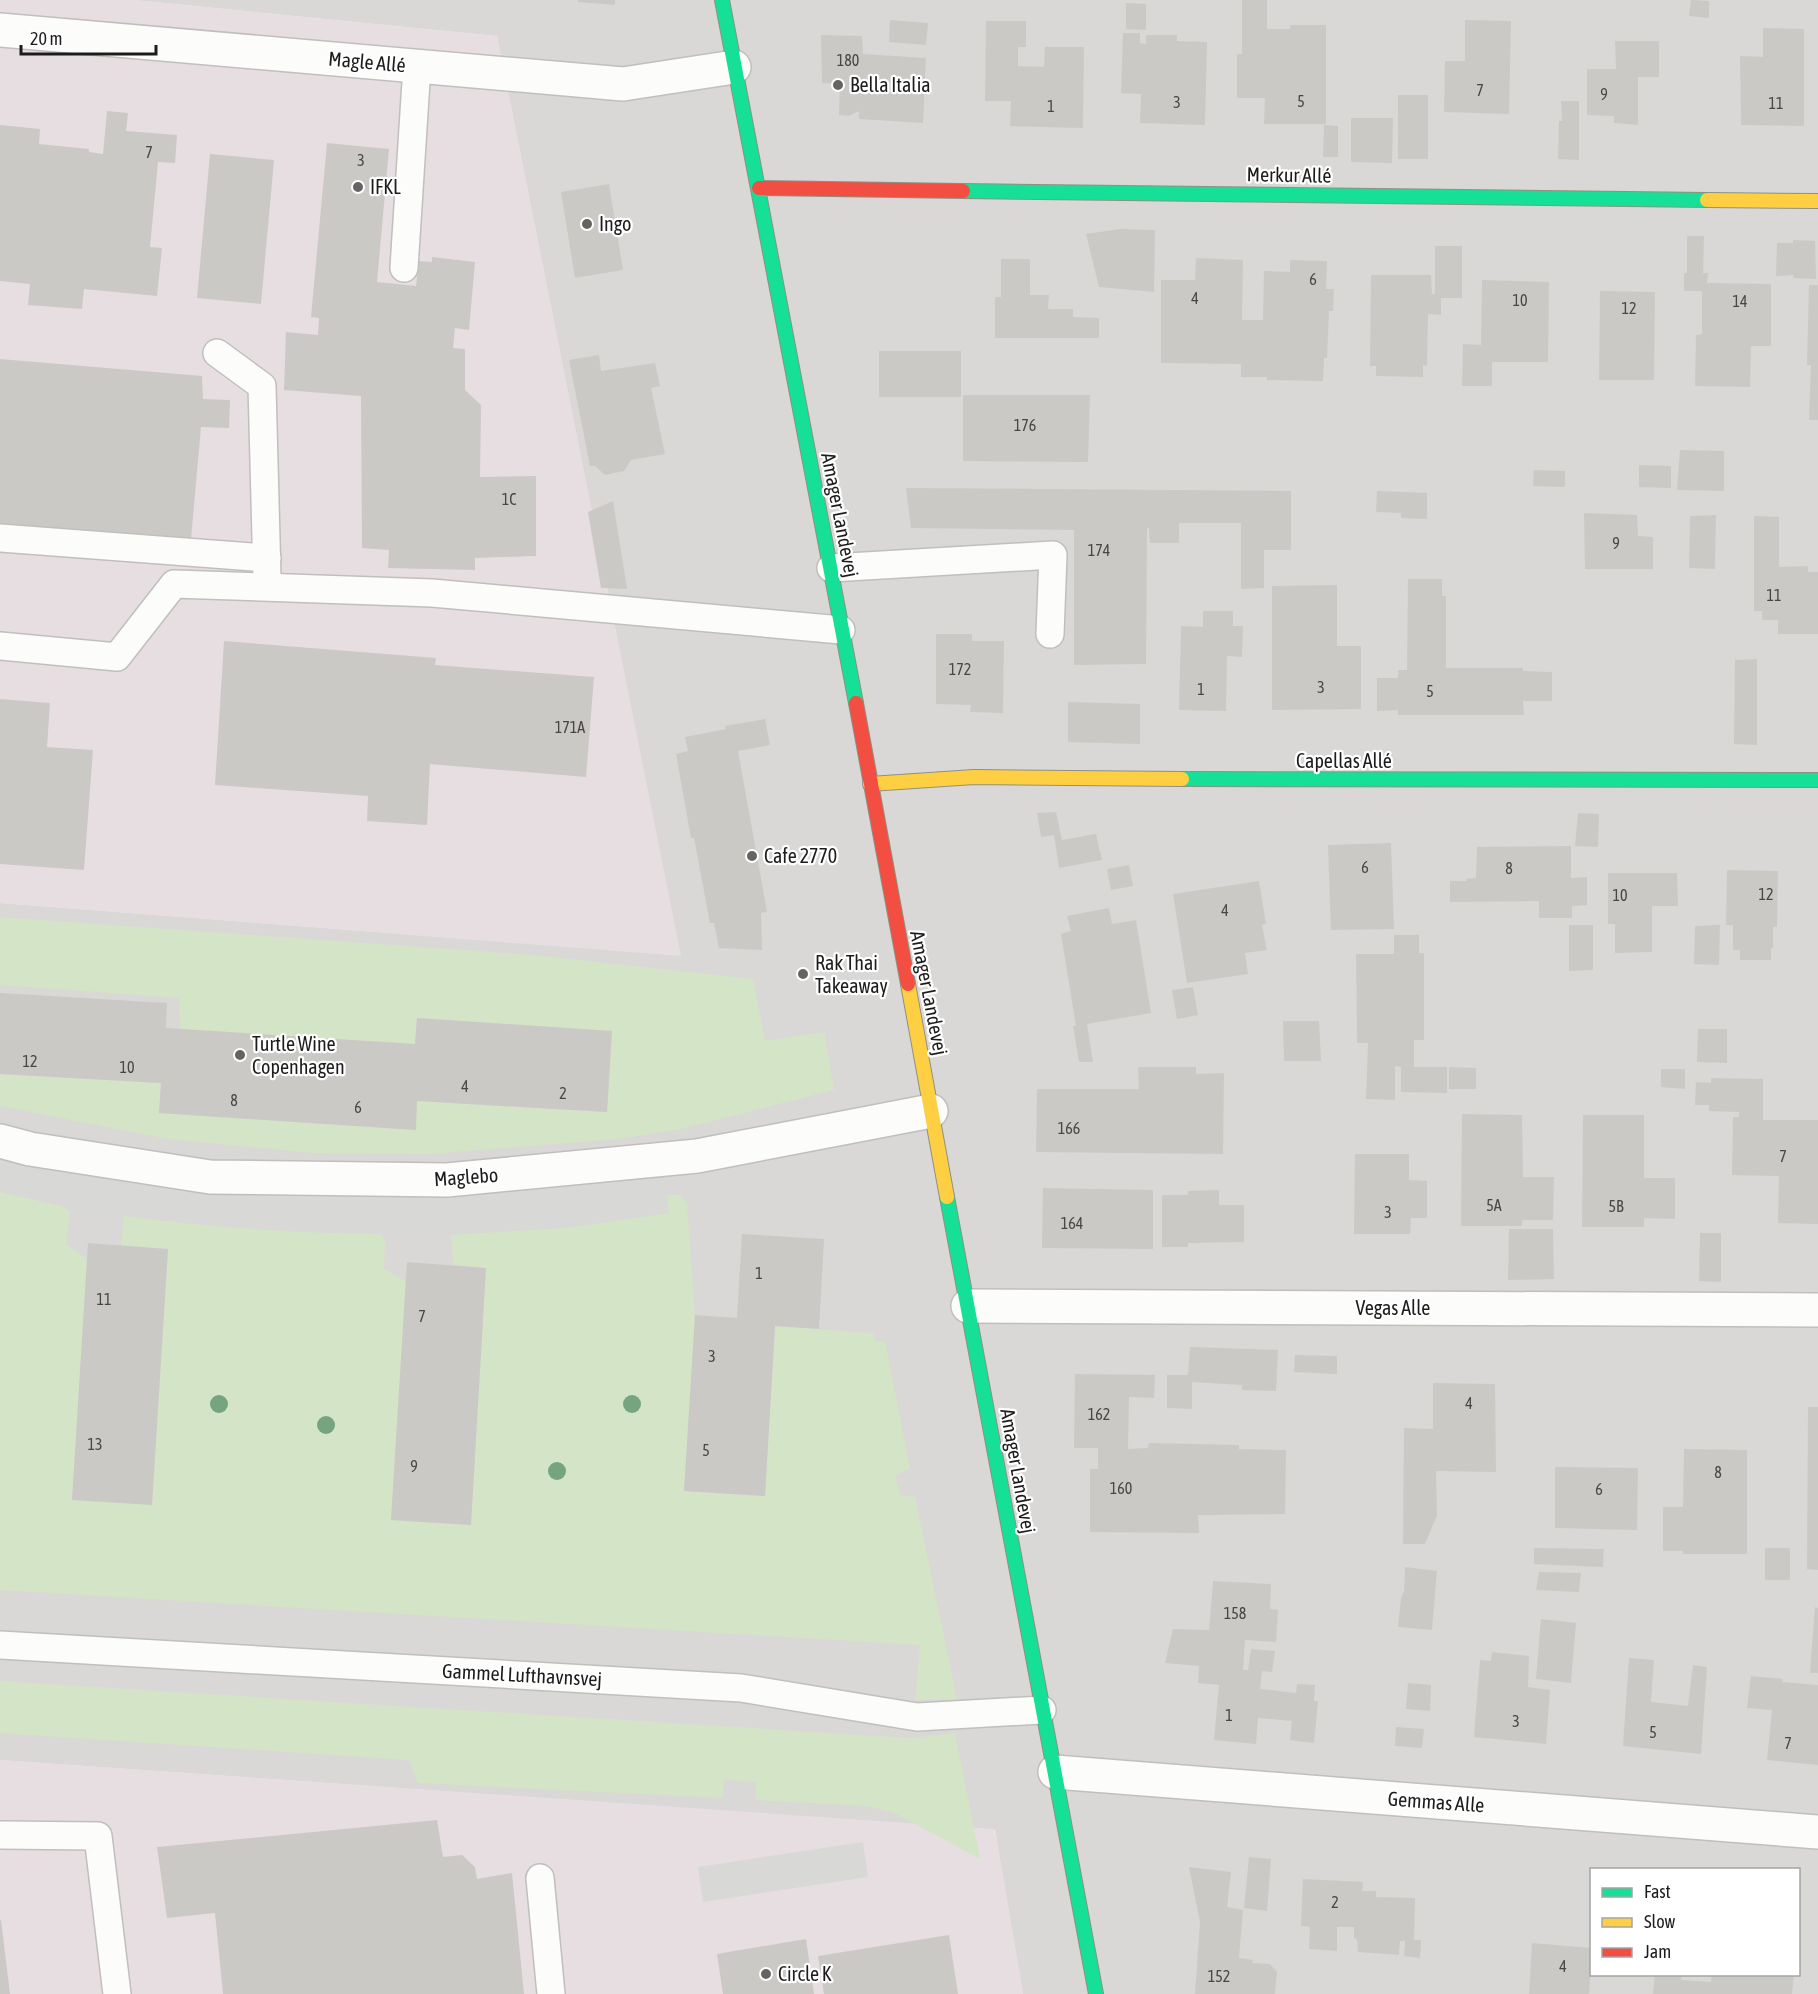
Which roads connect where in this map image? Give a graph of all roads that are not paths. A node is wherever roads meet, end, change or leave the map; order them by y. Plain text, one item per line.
1 (722, 0) edge
2 (0, 30) edge
3 (417, 66) junction
4 (734, 68) junction
5 (759, 188) junction
6 (1818, 201) edge
7 (404, 268) dead end
8 (218, 353) dead end
9 (0, 538) edge
10 (267, 558) junction
11 (831, 568) junction
12 (268, 587) junction
13 (841, 630) junction
14 (1050, 634) dead end
15 (0, 646) edge
16 (1818, 780) edge
17 (870, 784) junction
18 (931, 1111) junction
19 (0, 1141) edge
20 (968, 1306) junction
21 (1818, 1310) edge
22 (0, 1645) edge
23 (1042, 1710) junction
24 (1055, 1772) junction
25 (1818, 1832) edge
26 (0, 1835) edge
27 (540, 1878) dead end
28 (117, 1994) edge
29 (551, 1994) edge
30 (1096, 1994) edge

1 - 4 street, Amager Landevej
2 - 3 street, Magle Allé
3 - 4 street, Magle Allé
3 - 7 lane
4 - 5 street, Amager Landevej
5 - 6 street, Merkur Allé
5 - 11 street, Amager Landevej
8 - 10 lane
9 - 10 lane
10 - 12 lane
11 - 13 street, Amager Landevej
11 - 14 lane
12 - 13 lane
12 - 15 lane
13 - 17 street, Amager Landevej
16 - 17 street, Capellas Allé
17 - 18 street, Amager Landevej
18 - 19 street, Maglebo
18 - 20 street, Amager Landevej
20 - 21 street, Vegas Alle
20 - 23 street, Amager Landevej
22 - 23 lane, Gammel Lufthavnsvej
23 - 24 street, Amager Landevej
24 - 25 street, Gemmas Alle
24 - 30 street, Amager Landevej
26 - 28 lane
27 - 29 lane

